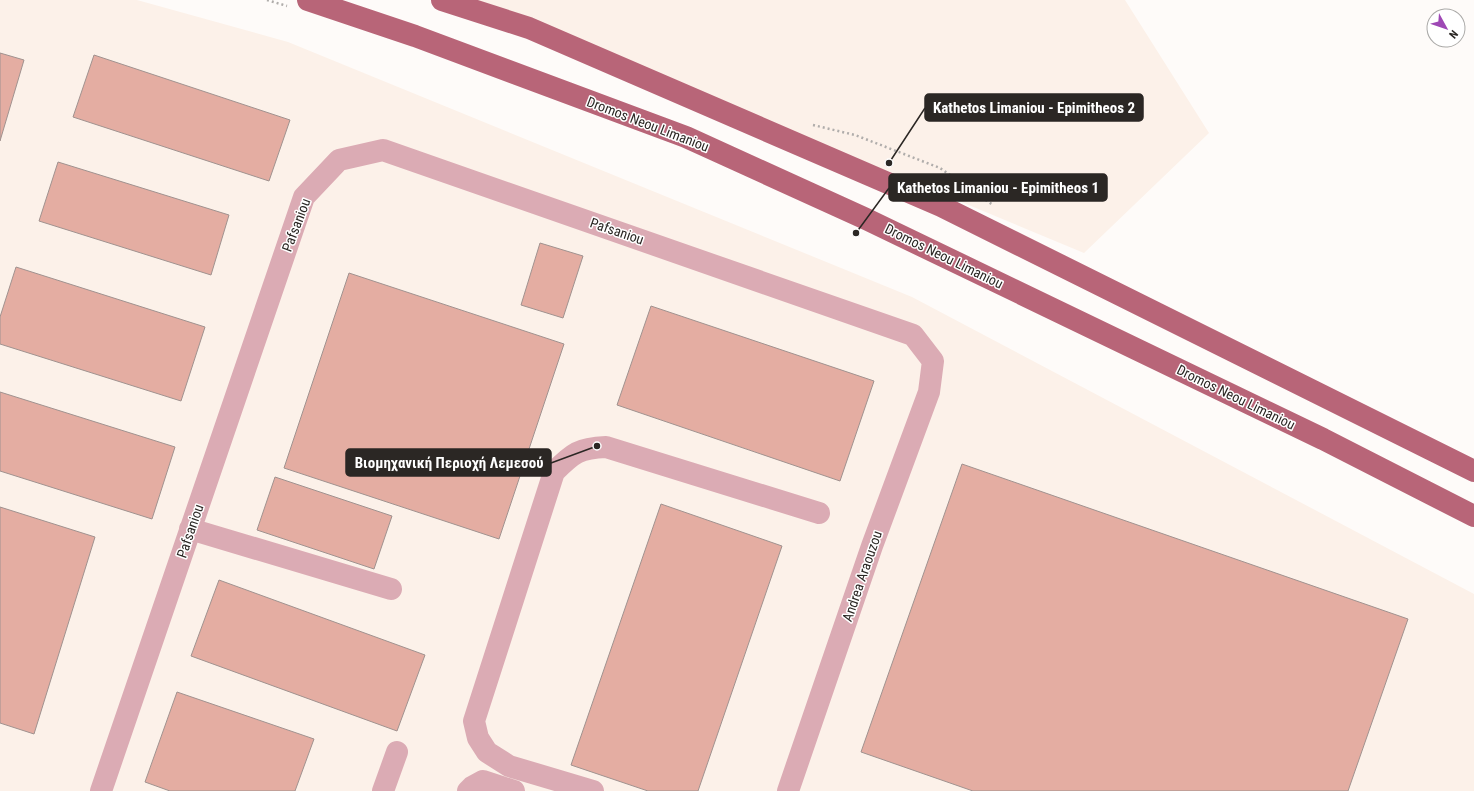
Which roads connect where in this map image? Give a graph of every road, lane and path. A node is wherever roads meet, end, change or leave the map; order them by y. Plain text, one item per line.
1 (308, 0) edge
2 (442, 0) edge
3 (933, 361) joint
4 (1474, 471) edge
5 (819, 512) dead end
6 (1474, 516) edge
7 (190, 529) junction
8 (391, 589) dead end
9 (397, 752) dead end
10 (101, 791) edge
11 (383, 791) edge
12 (468, 791) edge
13 (514, 791) edge
14 (593, 791) edge
15 (788, 791) edge

1 - 6 main road, Dromos Neou Limaniou
2 - 4 main road
3 - 7 street, Pafsaniou
3 - 15 street, Andrea Araouzou
5 - 14 street
7 - 8 street
7 - 10 street, Pafsaniou
9 - 11 street
12 - 13 street

